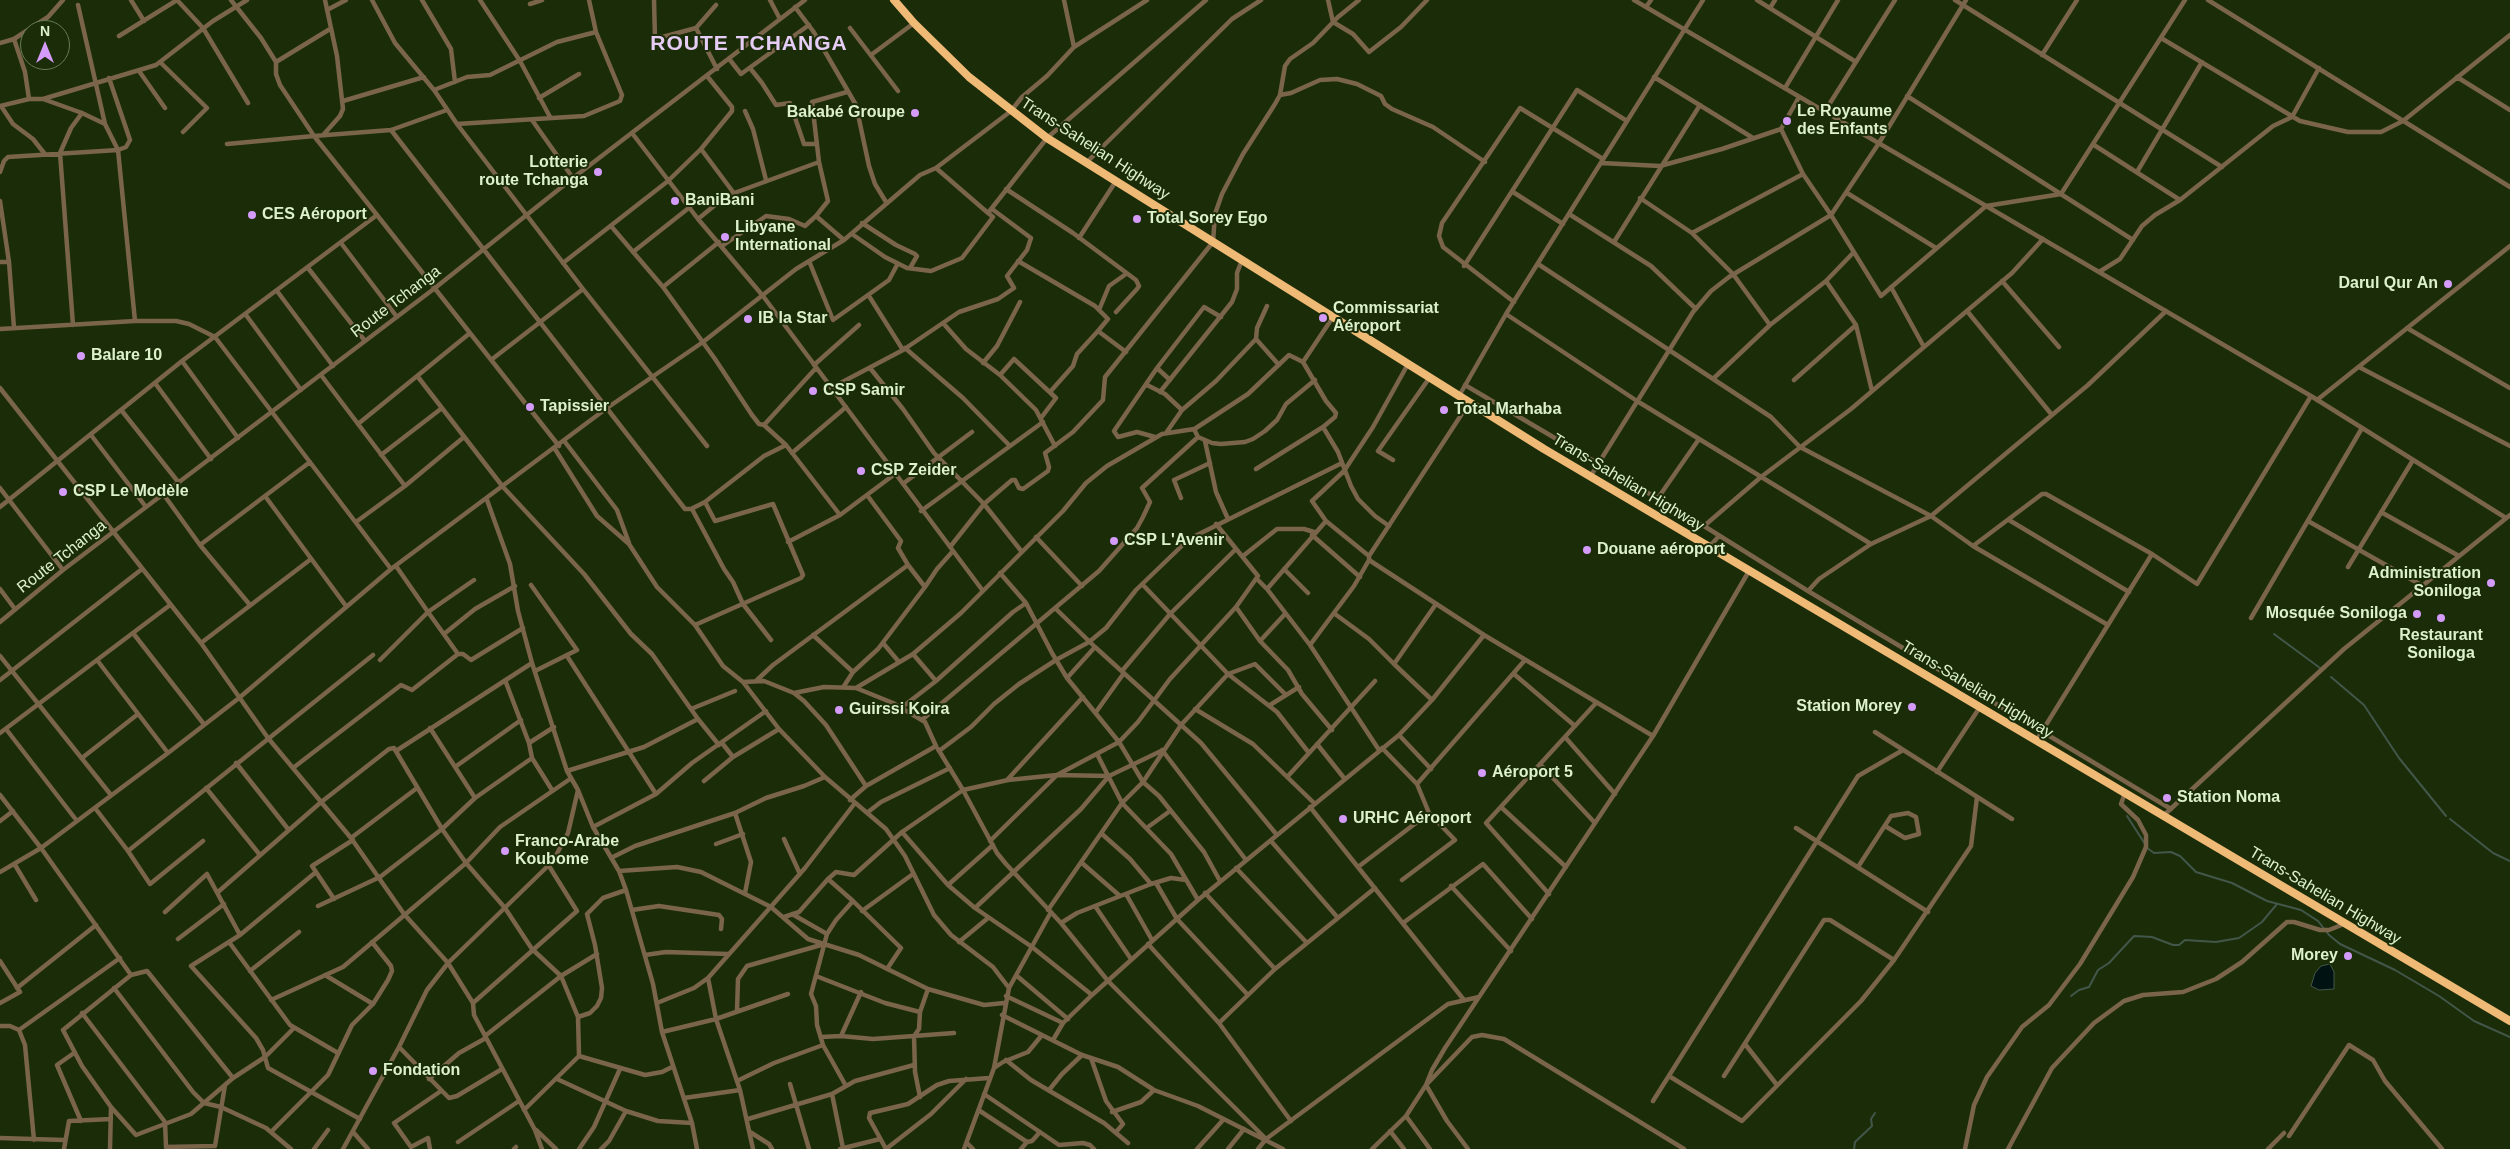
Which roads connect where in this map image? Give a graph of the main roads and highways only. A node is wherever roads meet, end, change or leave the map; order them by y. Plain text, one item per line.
1 (894, 0) edge
2 (2510, 1021) edge

1 - 2 highway, Trans-Sahelian Highway

